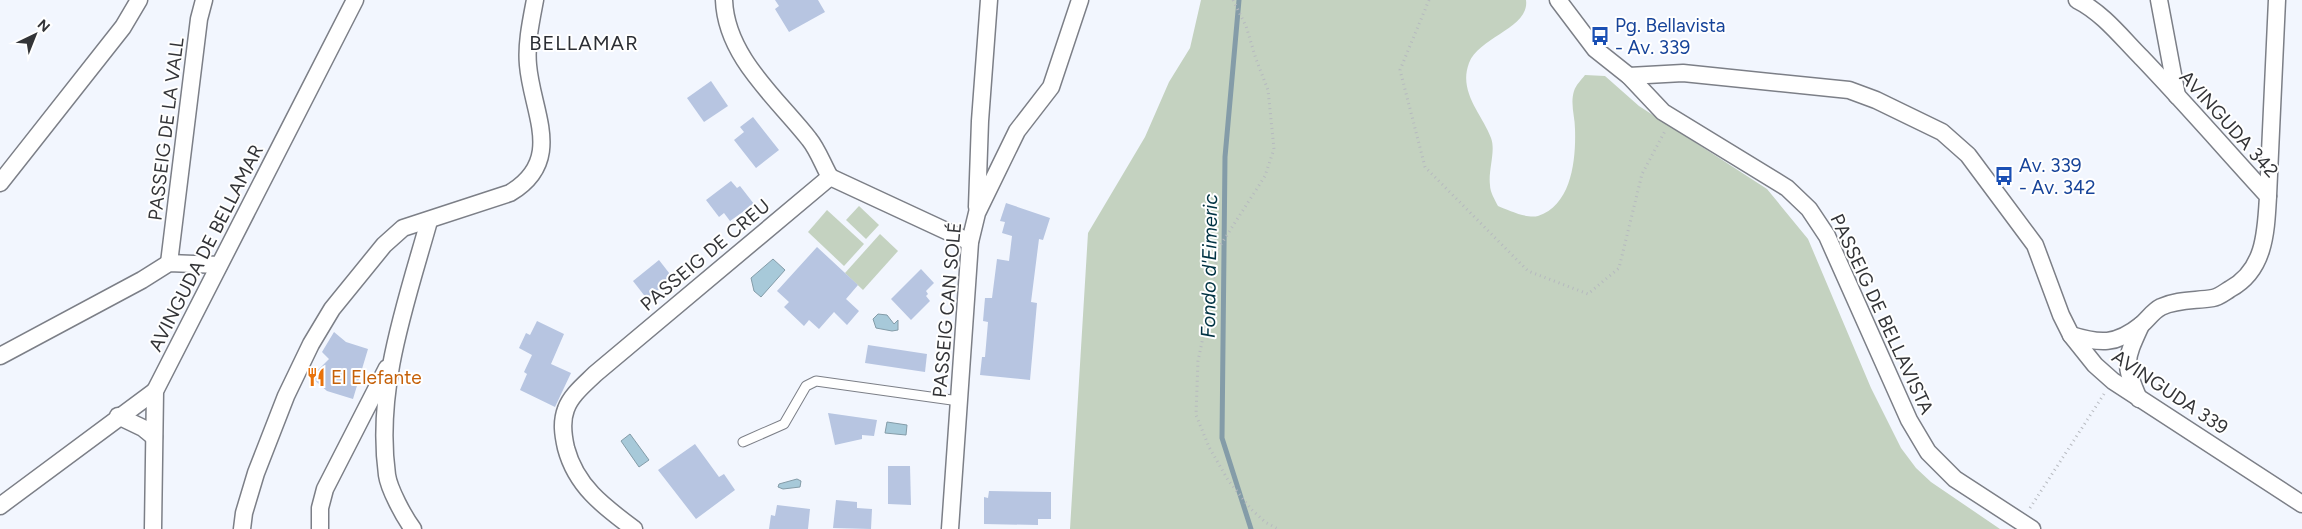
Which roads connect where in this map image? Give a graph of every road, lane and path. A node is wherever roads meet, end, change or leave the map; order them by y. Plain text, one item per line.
1 (139, 0) edge
2 (204, 0) edge
3 (355, 0) edge
4 (535, 0) edge
5 (724, 0) edge
6 (989, 0) edge
7 (1080, 0) edge
8 (1233, 0) edge
9 (1429, 0) edge
10 (1559, 0) edge
11 (2077, 0) edge
12 (2159, 0) edge
13 (2277, 0) edge
14 (1629, 76) junction
15 (2178, 96) junction
16 (1672, 118) junction
17 (830, 177) junction
18 (0, 183) edge
19 (2268, 196) junction
20 (977, 213) junction
21 (429, 221) junction
22 (970, 242) junction
23 (169, 263) junction
24 (219, 265) junction
25 (2141, 325) junction
26 (2071, 334) junction
27 (0, 356) edge
28 (391, 359) junction
29 (2113, 381) junction
30 (155, 391) junction
31 (2140, 398) junction
32 (959, 401) junction
33 (118, 416) junction
34 (154, 437) junction
35 (743, 442) dead end
36 (2302, 504) edge
37 (0, 506) edge
38 (2027, 525) edge
39 (153, 529) edge
40 (242, 529) edge
41 (320, 529) edge
42 (413, 529) edge
43 (634, 529) edge
44 (950, 529) edge
45 (1278, 529) edge

1 - 18 street
2 - 23 street, PASSEIG DE LA VALL
3 - 24 street, AVINGUDA DE BELLAMAR
4 - 21 street
5 - 17 street
6 - 20 street
7 - 20 street, PASSEIG CAN SOLÉ
8 - 45 path
9 - 16 path
10 - 14 street, PASSEIG DE BELLAVISTA
11 - 15 street, AVINGUDA 342
12 - 15 street
13 - 19 street
14 - 16 street, PASSEIG DE BELLAVISTA
14 - 26 street, AVINGUDA 339
15 - 19 street, AVINGUDA 342
16 - 38 street, PASSEIG DE BELLAVISTA
17 - 22 street
17 - 43 street, PASSEIG DE CREU
19 - 25 street, AVINGUDA 342
20 - 22 street, PASSEIG CAN SOLÉ
21 - 28 street
21 - 40 street
22 - 32 street, PASSEIG CAN SOLÉ
23 - 24 street
23 - 27 street
24 - 30 street, AVINGUDA DE BELLAMAR
25 - 26 street, AVINGUDA 342
25 - 31 street, AVINGUDA 342
26 - 29 street, AVINGUDA 339
28 - 41 street
28 - 42 street
29 - 31 street, AVINGUDA 339
29 - 38 path
30 - 33 street
30 - 34 street, AVINGUDA DE BELLAMAR
31 - 36 street, AVINGUDA 339
32 - 35 lane
32 - 44 street, PASSEIG CAN SOLÉ
33 - 34 street
33 - 37 street
34 - 39 street, AVINGUDA DE BELLAMAR

